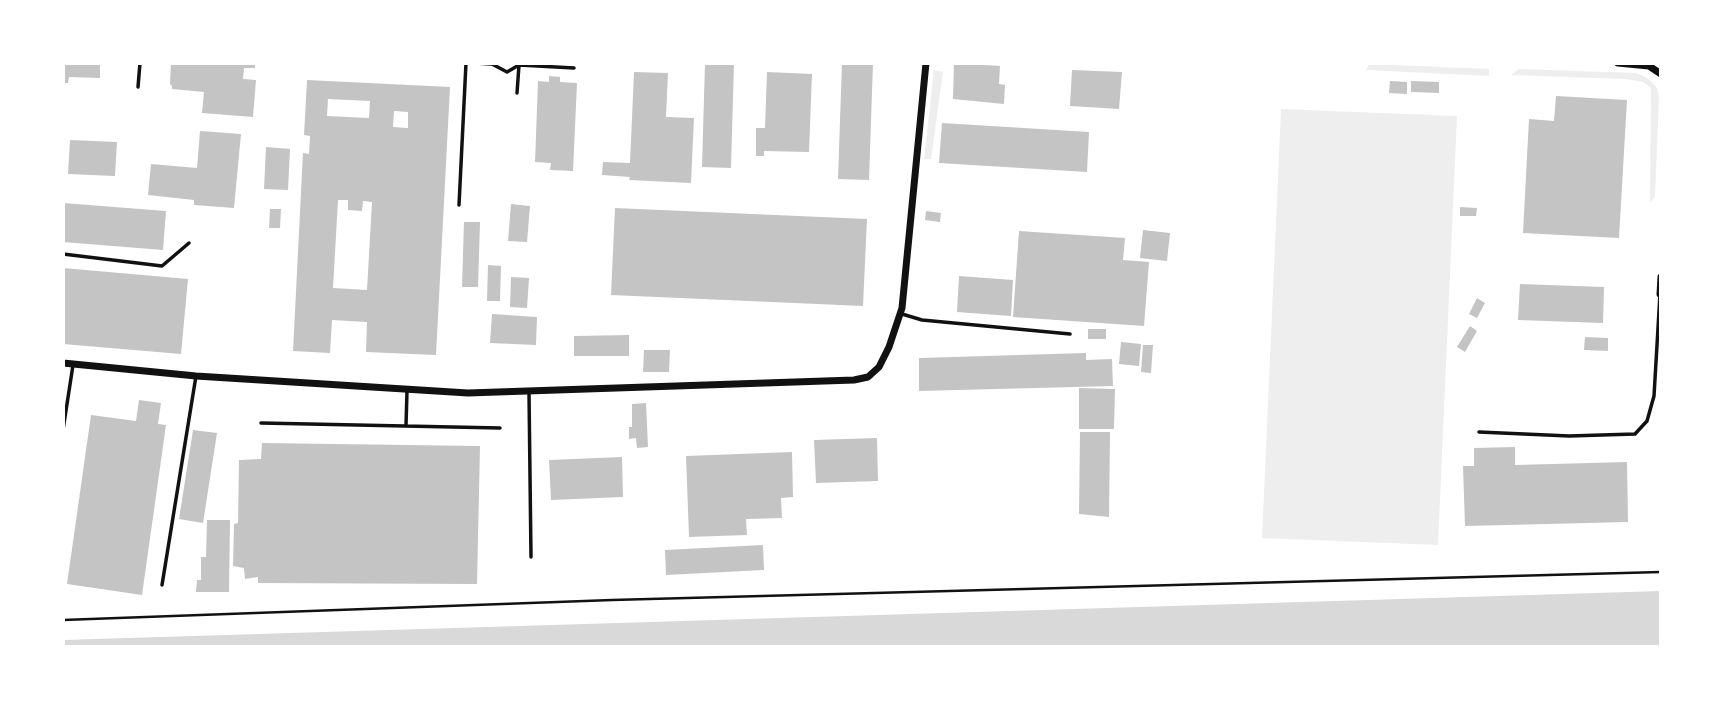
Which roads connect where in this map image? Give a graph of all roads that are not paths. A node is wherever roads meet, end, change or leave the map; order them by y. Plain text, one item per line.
1 (139, 63) edge
2 (466, 63) edge
3 (475, 63) edge
4 (926, 63) edge
5 (1618, 63) edge
6 (492, 64) edge
7 (519, 65) junction
8 (574, 68) dead end
9 (1661, 74) edge
10 (138, 87) dead end
11 (517, 93) dead end
12 (459, 205) dead end
13 (189, 243) dead end
14 (63, 254) edge
15 (1661, 277) edge
16 (1660, 294) edge
17 (900, 314) junction
18 (1070, 334) dead end
19 (63, 363) edge
20 (73, 365) junction
21 (196, 376) junction
22 (408, 389) junction
23 (529, 391) junction
24 (261, 422) dead end
25 (406, 425) junction
26 (500, 428) dead end
27 (63, 430) edge
28 (1479, 432) dead end
29 (531, 557) dead end
30 (162, 585) dead end

1 - 10 lane
2 - 12 lane
3 - 6 lane
4 - 17 street
5 - 9 street
6 - 7 lane
7 - 8 lane
7 - 11 lane
13 - 14 lane
15 - 16 street
16 - 28 lane
17 - 18 lane
17 - 23 street
19 - 20 street
20 - 21 street
20 - 27 lane
21 - 22 street
21 - 30 lane
22 - 23 street
22 - 25 lane
23 - 29 lane
24 - 25 lane
25 - 26 lane

